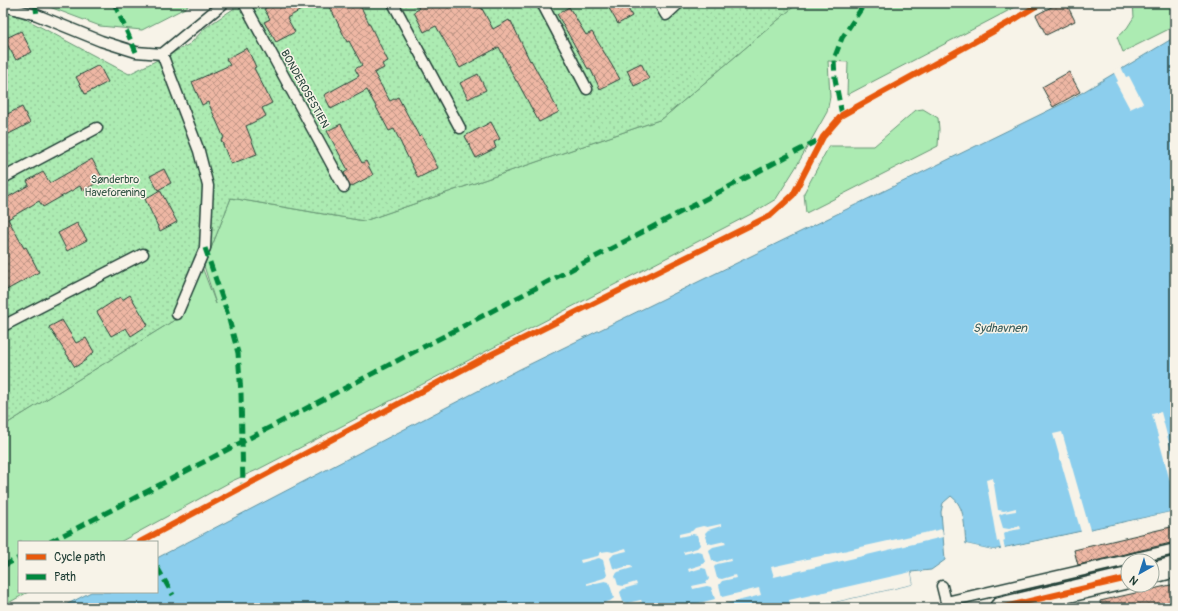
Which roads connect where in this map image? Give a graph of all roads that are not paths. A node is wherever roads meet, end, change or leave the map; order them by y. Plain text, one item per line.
1 (224, 3) edge
2 (244, 3) edge
3 (393, 3) edge
4 (542, 3) edge
5 (660, 3) edge
6 (680, 3) edge
7 (3, 6) edge
8 (162, 54) junction
9 (587, 89) dead end
10 (97, 128) dead end
11 (460, 128) dead end
12 (3, 178) edge
13 (344, 186) dead end
14 (142, 254) dead end
15 (177, 314) dead end
16 (3, 326) edge
17 (1175, 549) edge
18 (1175, 567) edge
19 (1160, 571) edge
20 (1120, 580) edge
21 (942, 586) dead end
22 (1000, 608) edge

1 - 8 lane
2 - 13 lane, BONDEROSESTIEN
3 - 11 lane
4 - 9 lane
5 - 6 lane
7 - 8 lane
8 - 15 lane
10 - 12 lane
14 - 16 lane
17 - 21 lane
18 - 19 street
20 - 22 street

